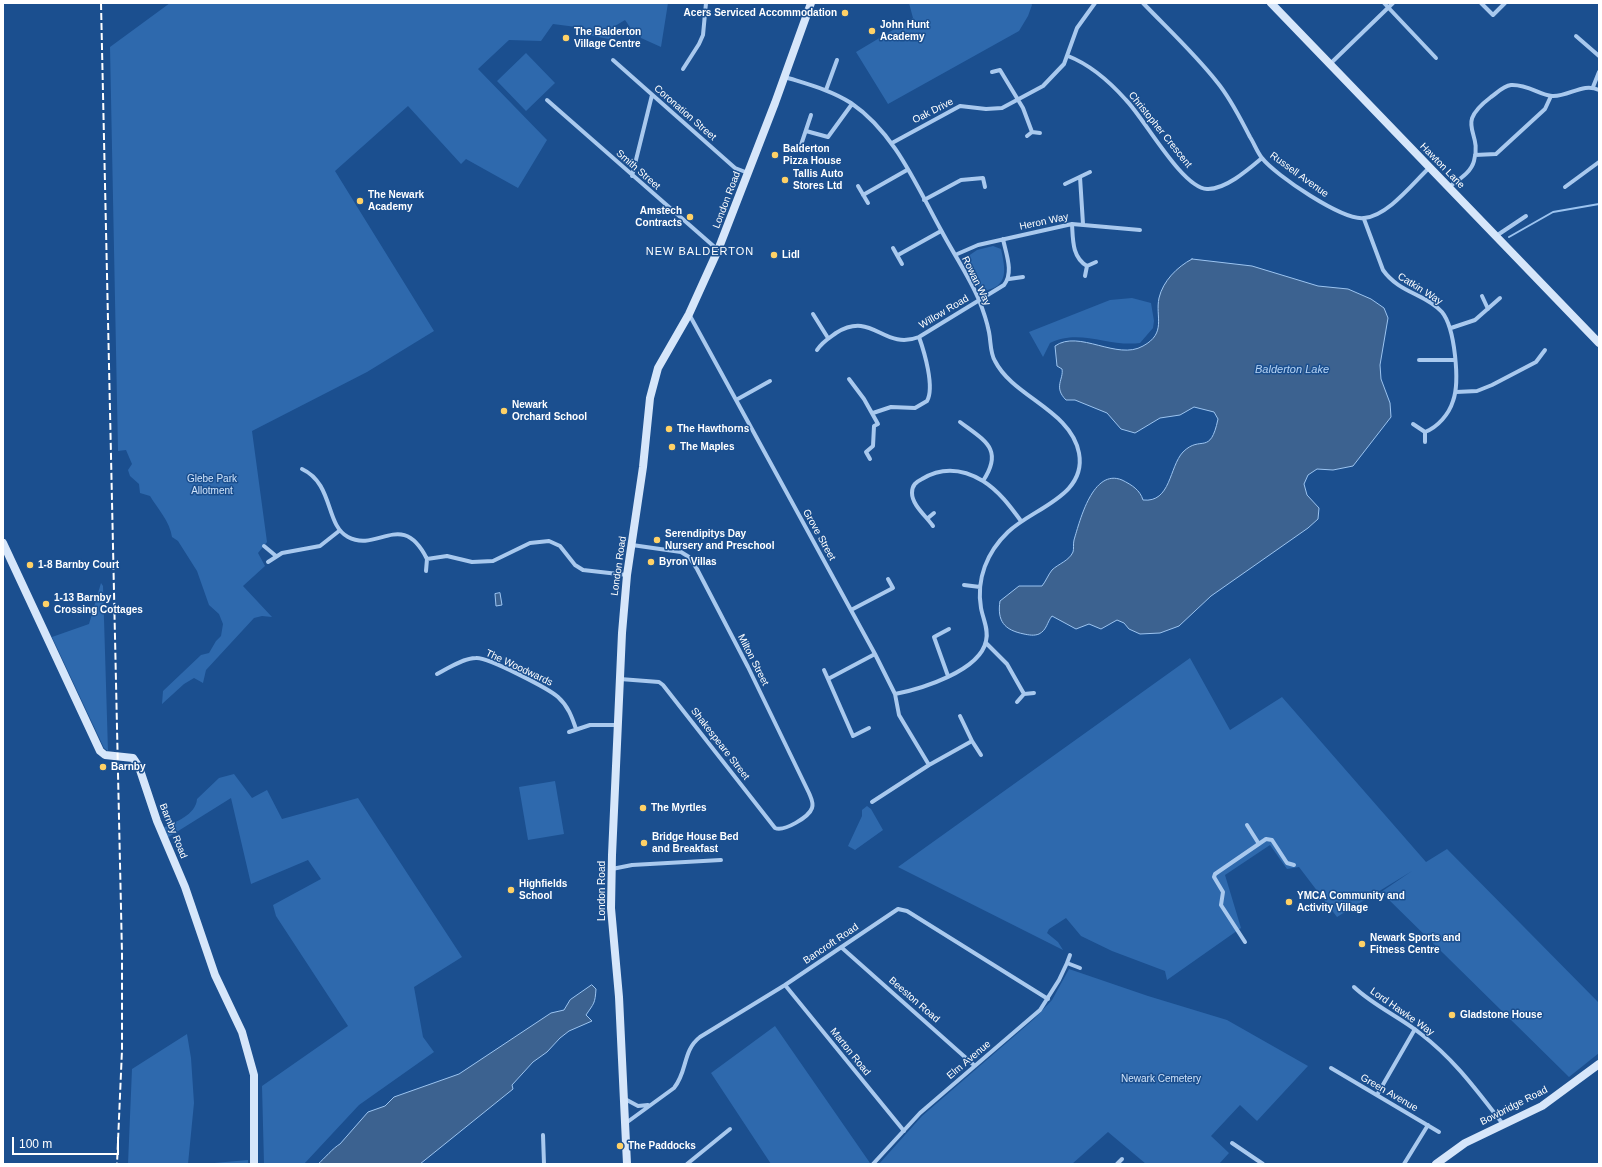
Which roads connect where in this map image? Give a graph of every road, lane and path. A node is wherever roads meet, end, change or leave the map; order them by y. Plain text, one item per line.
1 (706, 3) edge
2 (811, 3) edge
3 (1095, 3) edge
4 (1143, 3) edge
5 (1271, 3) edge
6 (1384, 3) edge
7 (1393, 3) edge
8 (1481, 3) edge
9 (1505, 3) edge
10 (1388, 8) junction
11 (1576, 36) dead end
12 (1068, 56) junction
13 (1599, 56) edge
14 (1436, 58) dead end
15 (613, 60) dead end
16 (837, 60) dead end
17 (1003, 64) dead end
18 (1330, 64) junction
19 (683, 69) dead end
20 (1000, 70) junction
21 (992, 72) dead end
22 (1599, 72) edge
23 (784, 77) junction
24 (1593, 87) junction
25 (826, 90) junction
26 (1599, 90) edge
27 (652, 95) junction
28 (1551, 96) junction
29 (547, 100) dead end
30 (1018, 100) junction
31 (852, 104) junction
32 (811, 115) dead end
33 (806, 131) junction
34 (1032, 132) junction
35 (1040, 133) dead end
36 (1027, 136) dead end
37 (892, 143) junction
38 (801, 145) dead end
39 (1475, 155) junction
40 (1262, 158) junction
41 (1599, 162) edge
42 (1430, 167) junction
43 (907, 170) junction
44 (1090, 172) dead end
45 (748, 173) junction
46 (632, 176) junction
47 (1080, 177) junction
48 (1065, 184) dead end
49 (858, 186) dead end
50 (1565, 186) dead end
51 (985, 187) dead end
52 (1449, 187) junction
53 (863, 195) junction
54 (924, 200) junction
55 (868, 203) dead end
56 (1526, 216) dead end
57 (1364, 218) junction
58 (1072, 224) junction
59 (1083, 224) junction
60 (1140, 230) dead end
61 (941, 231) junction
62 (1496, 236) junction
63 (1003, 240) junction
64 (893, 248) dead end
65 (718, 250) junction
66 (955, 255) junction
67 (898, 256) junction
68 (1096, 262) dead end
69 (902, 264) dead end
70 (1087, 266) junction
71 (1085, 276) dead end
72 (1023, 278) dead end
73 (1009, 279) junction
74 (1482, 296) dead end
75 (1500, 298) dead end
76 (979, 300) junction
77 (1488, 309) junction
78 (689, 314) junction
79 (813, 314) dead end
80 (1451, 328) junction
81 (919, 337) junction
82 (828, 338) junction
83 (1599, 343) edge
84 (818, 350) dead end
85 (1545, 350) dead end
86 (1419, 360) dead end
87 (1455, 360) junction
88 (849, 379) dead end
89 (770, 381) dead end
90 (1456, 392) junction
91 (736, 400) junction
92 (873, 413) junction
93 (967, 420) dead end
94 (960, 422) dead end
95 (1413, 424) dead end
96 (966, 426) junction
97 (1425, 432) junction
98 (1424, 442) dead end
99 (870, 459) dead end
100 (302, 469) dead end
101 (982, 481) junction
102 (934, 513) dead end
103 (928, 518) junction
104 (1021, 521) junction
105 (933, 526) dead end
106 (339, 531) junction
107 (3, 543) edge
108 (632, 545) junction
109 (264, 546) dead end
110 (276, 556) junction
111 (427, 559) junction
112 (268, 562) dead end
113 (426, 571) dead end
114 (628, 575) junction
115 (888, 579) dead end
116 (964, 585) dead end
117 (980, 587) junction
118 (850, 610) junction
119 (949, 629) dead end
120 (986, 643) junction
121 (875, 654) junction
122 (824, 670) dead end
123 (437, 674) dead end
124 (948, 676) junction
125 (620, 679) junction
126 (828, 679) junction
127 (1034, 693) dead end
128 (895, 694) junction
129 (1024, 694) junction
130 (1017, 702) dead end
131 (960, 716) dead end
132 (619, 726) junction
133 (869, 728) dead end
134 (576, 729) junction
135 (569, 732) dead end
136 (972, 741) junction
137 (981, 755) dead end
138 (929, 765) junction
139 (872, 802) dead end
140 (798, 821) joint
141 (1247, 825) dead end
142 (1259, 844) junction
143 (721, 860) dead end
144 (1294, 865) dead end
145 (612, 869) junction
146 (1245, 942) dead end
147 (841, 947) junction
148 (1070, 956) dead end
149 (1067, 963) junction
150 (1080, 968) dead end
151 (785, 985) junction
152 (1354, 987) dead end
153 (1048, 999) junction
154 (1415, 1029) junction
155 (1599, 1064) edge
156 (975, 1066) junction
157 (1331, 1068) dead end
158 (1377, 1095) junction
159 (624, 1099) junction
160 (649, 1105) junction
161 (626, 1123) junction
162 (1503, 1124) junction
163 (1428, 1126) junction
164 (730, 1129) dead end
165 (904, 1130) junction
166 (1439, 1132) dead end
167 (543, 1135) dead end
168 (1232, 1143) dead end
169 (1122, 1159) dead end
170 (254, 1164) edge
171 (544, 1164) edge
172 (627, 1164) edge
173 (687, 1164) edge
174 (873, 1164) edge
175 (1117, 1164) edge
176 (1263, 1164) edge
177 (1404, 1164) edge
178 (1436, 1164) edge

1 - 19 street
2 - 23 street, London Road
3 - 12 street
4 - 40 street, Russell Avenue
5 - 18 street, Hawton Lane
6 - 10 street
7 - 10 street
8 - 9 street
10 - 14 street
10 - 18 street
11 - 13 street
12 - 30 street, Oak Drive
12 - 40 street, Christopher Crescent
15 - 27 street, Coronation Street
16 - 25 street
17 - 20 street
18 - 42 street, Hawton Lane
20 - 21 street
20 - 30 street
22 - 24 street
23 - 25 street, Rowan Way
23 - 45 street, London Road
24 - 26 street
24 - 28 street
25 - 31 street, Rowan Way
27 - 45 street, Coronation Street
27 - 46 street
28 - 39 street
28 - 39 street
29 - 46 street, Smith Street
30 - 34 street
30 - 37 street, Oak Drive
31 - 33 street
31 - 37 street, Rowan Way
32 - 33 street
33 - 38 street
34 - 35 street
34 - 36 street
37 - 43 street, Rowan Way
39 - 52 street
40 - 57 street, Russell Avenue
41 - 50 street
42 - 52 street, Hawton Lane
42 - 57 street
43 - 53 street
43 - 54 street, Rowan Way
44 - 47 street
45 - 65 street, London Road
46 - 65 street, Smith Street
47 - 48 street
47 - 59 street
49 - 53 street
51 - 54 street
52 - 62 street, Hawton Lane
53 - 55 street
54 - 61 street, Rowan Way
56 - 62 street
57 - 80 street, Catkin Way
58 - 59 street, Heron Way
58 - 63 street, Heron Way
58 - 70 street
59 - 60 street, Heron Way
61 - 66 street, Rowan Way
61 - 67 street
62 - 83 street, Hawton Lane
63 - 66 street, Heron Way
63 - 73 street
64 - 67 street
65 - 78 street, London Road
66 - 76 street, Rowan Way
67 - 69 street
68 - 70 street
70 - 71 street
72 - 73 street
73 - 76 street, Willow Road
74 - 77 street
75 - 77 street
76 - 81 street, Willow Road
76 - 104 street, Rowan Way
77 - 80 street
78 - 91 street, Grove Street
78 - 108 street, London Road
79 - 82 street
80 - 87 street, Catkin Way
81 - 82 street, Willow Road
81 - 92 street
82 - 84 street, Willow Road
85 - 90 street
86 - 87 street
87 - 90 street, Catkin Way
88 - 92 street
89 - 91 street
90 - 97 street, Catkin Way
91 - 118 street, Grove Street
92 - 99 street
93 - 96 street
94 - 96 street
95 - 97 street
96 - 101 street
97 - 98 street
100 - 106 street
101 - 103 street
101 - 104 street
102 - 103 street
103 - 105 street
104 - 117 street, Rowan Way
106 - 110 street
106 - 111 street
107 - 170 street, Barnby Road
108 - 114 street, London Road
108 - 140 street, Milton Street
109 - 110 street
110 - 112 street
111 - 113 street
111 - 114 street
114 - 125 street, London Road
115 - 118 street
116 - 117 street
117 - 120 street, Rowan Way
118 - 121 street, Grove Street
119 - 124 street
120 - 124 street
120 - 129 street
121 - 126 street
121 - 128 street, Grove Street
122 - 126 street
123 - 134 street, The Woodwards
124 - 128 street
125 - 132 street, London Road
125 - 140 street, Shakespeare Street
126 - 133 street
127 - 129 street
128 - 138 street, Grove Street
129 - 130 street
131 - 136 street
132 - 134 street
132 - 145 street, London Road
134 - 135 street
136 - 137 street
136 - 138 street
138 - 139 street
141 - 142 street
142 - 144 street
142 - 146 street
143 - 145 street
145 - 159 street, London Road
147 - 151 street, Bancroft Road
147 - 153 street, Bancroft Road
147 - 156 street, Beeston Road
148 - 149 street, Elm Avenue
149 - 150 street
149 - 153 street, Elm Avenue
151 - 160 street, Bancroft Road
151 - 165 street, Marton Road
152 - 154 street, Lord Hawke Way
153 - 156 street, Elm Avenue
154 - 158 street
154 - 162 street, Lord Hawke Way
155 - 162 street, Bowbridge Road
156 - 165 street, Elm Avenue
157 - 158 street, Green Avenue
158 - 163 street, Green Avenue
159 - 160 street
159 - 161 street, London Road
160 - 161 street, Bancroft Road
161 - 172 street, London Road
162 - 178 street, Bowbridge Road
163 - 166 street, Green Avenue
163 - 177 street
164 - 173 street
165 - 174 street, Elm Avenue
167 - 171 street
168 - 176 street
169 - 175 street

